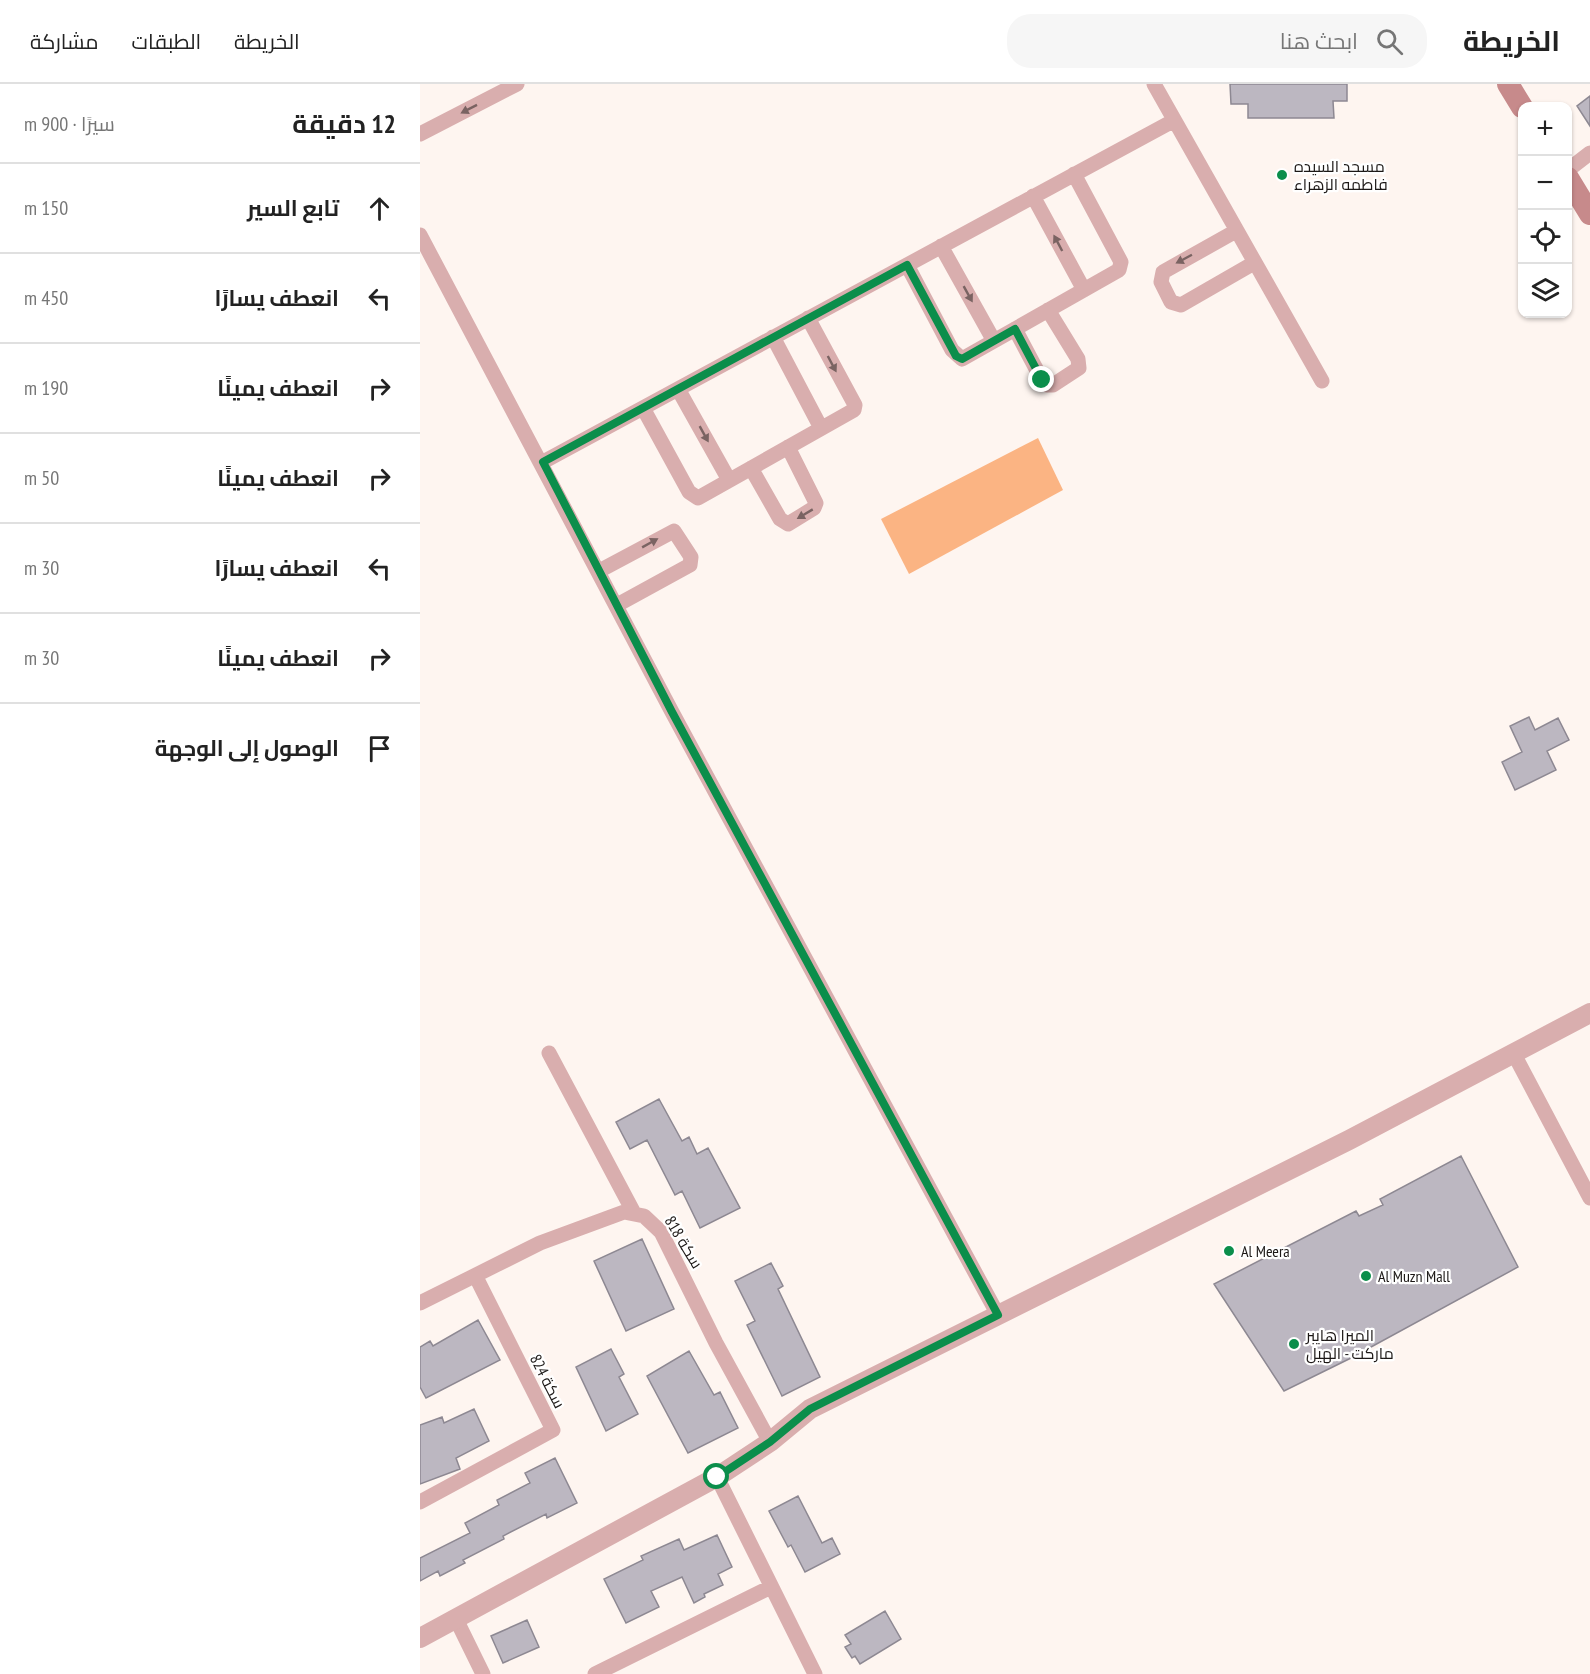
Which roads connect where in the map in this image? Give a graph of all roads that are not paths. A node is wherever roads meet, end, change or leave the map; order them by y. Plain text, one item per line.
1 (517, 84) edge
2 (1154, 84) edge
3 (1508, 84) edge
4 (1519, 102) edge
5 (1173, 121) junction
6 (420, 134) edge
7 (1590, 153) edge
8 (1572, 167) edge
9 (1074, 174) junction
10 (1572, 185) edge
11 (1033, 196) junction
12 (1590, 214) edge
13 (1236, 231) junction
14 (420, 235) edge
15 (941, 246) junction
16 (1254, 263) junction
17 (907, 265) junction
18 (1084, 290) junction
19 (1048, 310) junction
20 (808, 318) junction
21 (1015, 329) junction
22 (773, 337) junction
23 (994, 341) junction
24 (1322, 381) dead end
25 (678, 389) junction
26 (643, 408) junction
27 (821, 428) junction
28 (788, 447) junction
29 (543, 462) junction
30 (751, 468) junction
31 (729, 480) junction
32 (599, 571) junction
33 (617, 605) junction
34 (1590, 1013) edge
35 (549, 1053) dead end
36 (1514, 1054) junction
37 (1590, 1198) edge
38 (634, 1213) junction
39 (476, 1277) junction
40 (420, 1303) edge
41 (998, 1315) junction
42 (770, 1442) junction
43 (717, 1477) junction
44 (420, 1502) edge
45 (771, 1587) junction
46 (456, 1619) junction
47 (420, 1638) edge
48 (483, 1674) edge
49 (595, 1674) edge
50 (815, 1674) edge

1 -> 6 street
2 - 5 street
3 - 4 main road
5 - 9 street
5 - 13 street
7 - 8 street
9 - 11 street
9 - 18 street
10 - 12 main road
11 - 15 street
18 -> 11 street
13 - 16 street
13 -> 16 street
14 - 29 street
15 - 17 street
15 -> 23 street
16 - 24 street
17 - 20 street
17 - 23 street
18 - 19 street
19 - 21 street
19 - 21 street
20 - 22 street
20 -> 27 street
21 - 23 street
22 - 25 street
22 - 27 street
25 - 26 street
25 -> 31 street
26 - 29 street
26 - 31 street
27 - 28 street
28 - 30 street
28 -> 30 street
29 - 32 street
30 - 31 street
32 - 33 street
32 -> 33 street
33 - 41 street
34 - 36 street
35 - 38 street
36 - 37 street
36 - 41 street
38 - 39 street
38 - 42 street, سكة 818
39 - 40 street
39 - 44 street, سكة 824
41 - 42 street
42 - 43 street
43 - 45 street
43 - 46 street
45 - 49 street
45 - 50 street
46 - 47 street
46 - 48 street

